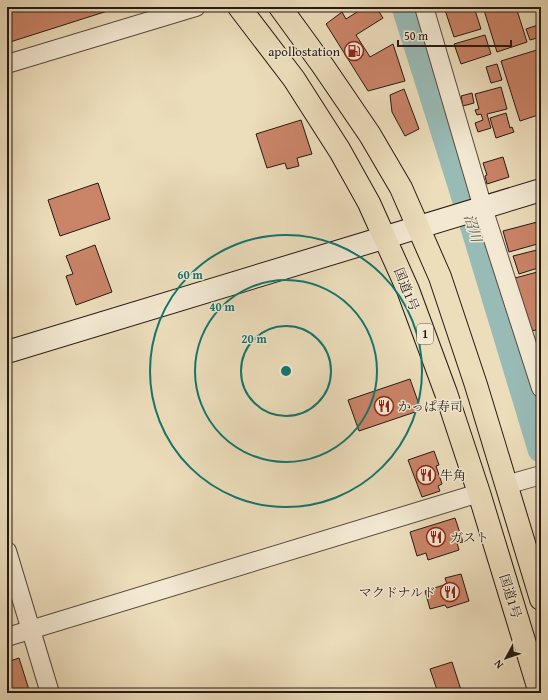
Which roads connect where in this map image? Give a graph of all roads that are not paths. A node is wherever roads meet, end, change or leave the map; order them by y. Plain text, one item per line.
1 (196, 7) edge
2 (239, 7) edge
3 (280, 7) edge
4 (424, 7) edge
5 (7, 64) edge
6 (541, 190) edge
7 (480, 209) junction
8 (418, 228) junction
9 (385, 238) junction
10 (7, 352) edge
11 (541, 388) edge
12 (534, 477) edge
13 (506, 485) junction
14 (479, 493) junction
15 (7, 551) edge
16 (541, 599) edge
17 (31, 630) junction
18 (7, 637) edge
19 (50, 693) edge
20 (540, 693) edge

1 - 5 street
2 - 9 highway, 国道1号 / 1
3 - 8 highway
4 - 7 street
6 - 7 street
7 - 8 street
7 - 11 street
8 - 9 street
8 - 13 highway
9 - 10 street
9 - 14 highway, 国道1号 / 1
12 - 13 street
13 - 16 highway
14 - 17 street
14 - 20 highway, 国道1号 / 1
15 - 17 street
17 - 18 street
17 - 19 street

